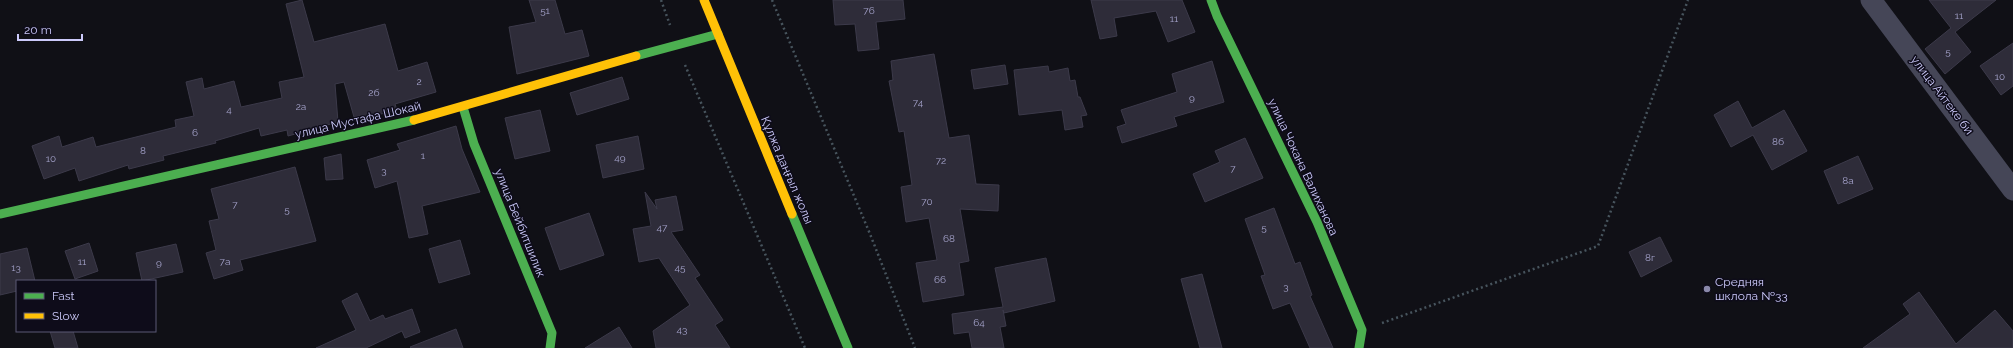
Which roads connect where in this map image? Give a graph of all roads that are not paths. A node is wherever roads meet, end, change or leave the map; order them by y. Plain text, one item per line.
1 (704, 0) edge
2 (1211, 0) edge
3 (1871, 0) edge
4 (718, 34) junction
5 (463, 107) junction
6 (2013, 190) edge
7 (0, 214) edge
8 (550, 348) edge
9 (848, 348) edge
10 (1359, 348) edge

1 - 4 street, Құлжа даңғыл жолы
2 - 10 street, улица Чокана Валиханова
3 - 6 street, улица Айтеке би
4 - 5 street, улица Мустафа Шокай
4 - 9 street, Құлжа даңғыл жолы
5 - 7 street, улица Мустафа Шокай
5 - 8 street, улица Бейбитшилик

